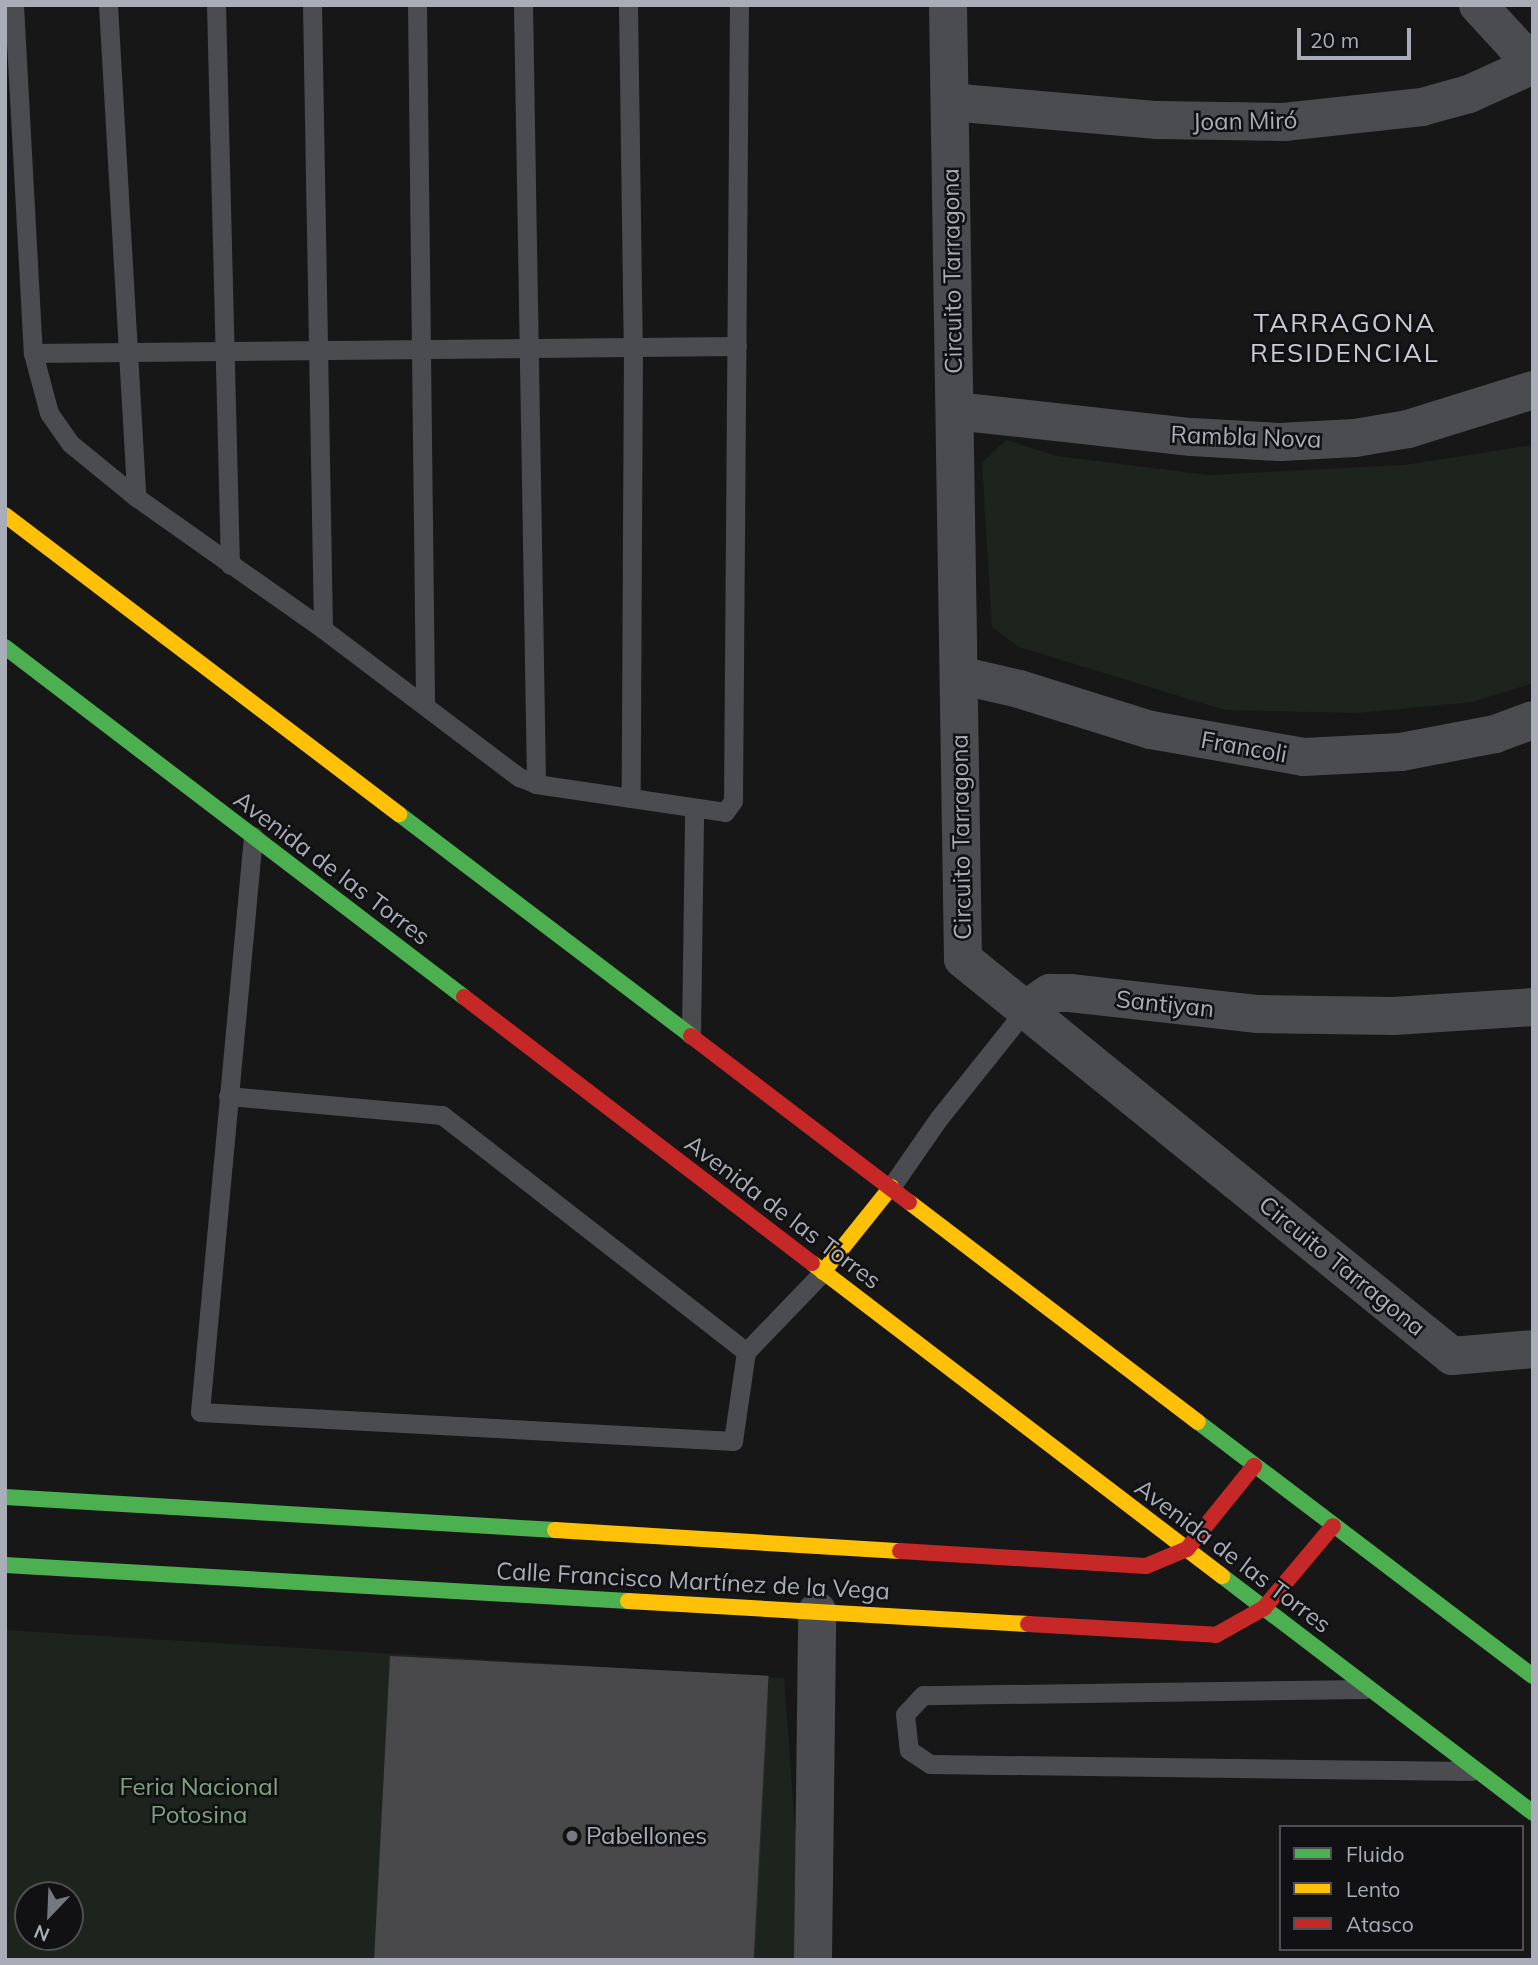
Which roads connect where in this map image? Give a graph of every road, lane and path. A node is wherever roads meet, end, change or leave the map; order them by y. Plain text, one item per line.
1 (14, 5) edge
2 (108, 5) edge
3 (216, 5) edge
4 (312, 5) edge
5 (417, 5) edge
6 (523, 5) edge
7 (628, 5) edge
8 (739, 5) edge
9 (948, 5) edge
10 (1478, 5) edge
11 (1533, 65) edge
12 (950, 102) junction
13 (737, 346) junction
14 (317, 347) junction
15 (633, 347) junction
16 (222, 348) junction
17 (421, 348) junction
18 (529, 348) junction
19 (128, 350) junction
20 (33, 353) junction
21 (1533, 390) edge
22 (955, 411) junction
23 (136, 497) junction
24 (5, 515) edge
25 (230, 565) junction
26 (323, 629) junction
27 (5, 647) edge
28 (959, 676) junction
29 (425, 704) junction
30 (1533, 720) edge
31 (536, 784) junction
32 (631, 798) junction
33 (694, 808) junction
34 (253, 836) junction
35 (1533, 1007) edge
36 (1026, 1009) junction
37 (691, 1035) junction
38 (228, 1096) junction
39 (891, 1187) junction
40 (823, 1272) junction
41 (1533, 1349) edge
42 (746, 1352) junction
43 (1254, 1466) junction
44 (5, 1497) edge
45 (1334, 1526) junction
46 (1187, 1549) junction
47 (5, 1565) edge
48 (817, 1605) junction
49 (1264, 1608) junction
50 (1533, 1676) edge
51 (1371, 1689) junction
52 (1478, 1771) junction
53 (1533, 1813) edge
54 (813, 1960) edge

1 - 20 lane
2 - 19 lane
3 - 16 lane
4 - 14 lane
5 - 17 lane
6 - 18 lane
7 - 15 lane
8 - 13 lane
9 - 12 street, Circuito Tarragona
10 - 11 street
11 - 12 street, Joan Miró
12 - 22 street, Circuito Tarragona
13 - 15 lane
13 - 33 lane
14 - 16 lane
14 - 17 lane
14 - 26 lane
15 - 18 lane
15 - 32 lane
16 - 19 lane
16 - 25 lane
17 - 18 lane
17 - 29 lane
18 - 31 lane
19 - 20 lane
19 - 23 lane
20 - 23 lane
21 - 22 street, Rambla Nova
22 - 28 street, Circuito Tarragona
23 - 25 lane
24 - 37 main road
25 - 26 lane
26 - 29 lane
27 - 34 main road, Avenida de las Torres
28 - 30 street, Francoli
28 - 36 street, Circuito Tarragona
29 - 31 lane
31 - 32 lane
32 - 33 lane
33 - 37 lane
34 - 38 lane
34 - 40 main road, Avenida de las Torres
35 - 36 street, Santiyan
36 - 39 lane, Santiyan
36 - 41 street, Circuito Tarragona
37 - 39 main road
38 - 42 lane
38 - 42 lane
39 - 40 main road
39 - 43 main road
40 - 42 lane
40 - 46 main road, Avenida de las Torres
43 - 45 main road
43 - 46 main road, Calle Francisco Martínez de la Vega
44 - 46 main road, Calle Francisco Martínez de la Vega
45 - 49 main road, Calle Francisco Martínez de la Vega
45 - 50 main road
46 - 49 main road, Avenida de las Torres
47 - 48 main road, Calle Francisco Martínez de la Vega
48 - 49 main road, Calle Francisco Martínez de la Vega
48 - 54 street
49 - 51 main road, Avenida de las Torres
51 - 52 main road, Avenida de las Torres
51 - 52 lane
52 - 53 main road, Avenida de las Torres

